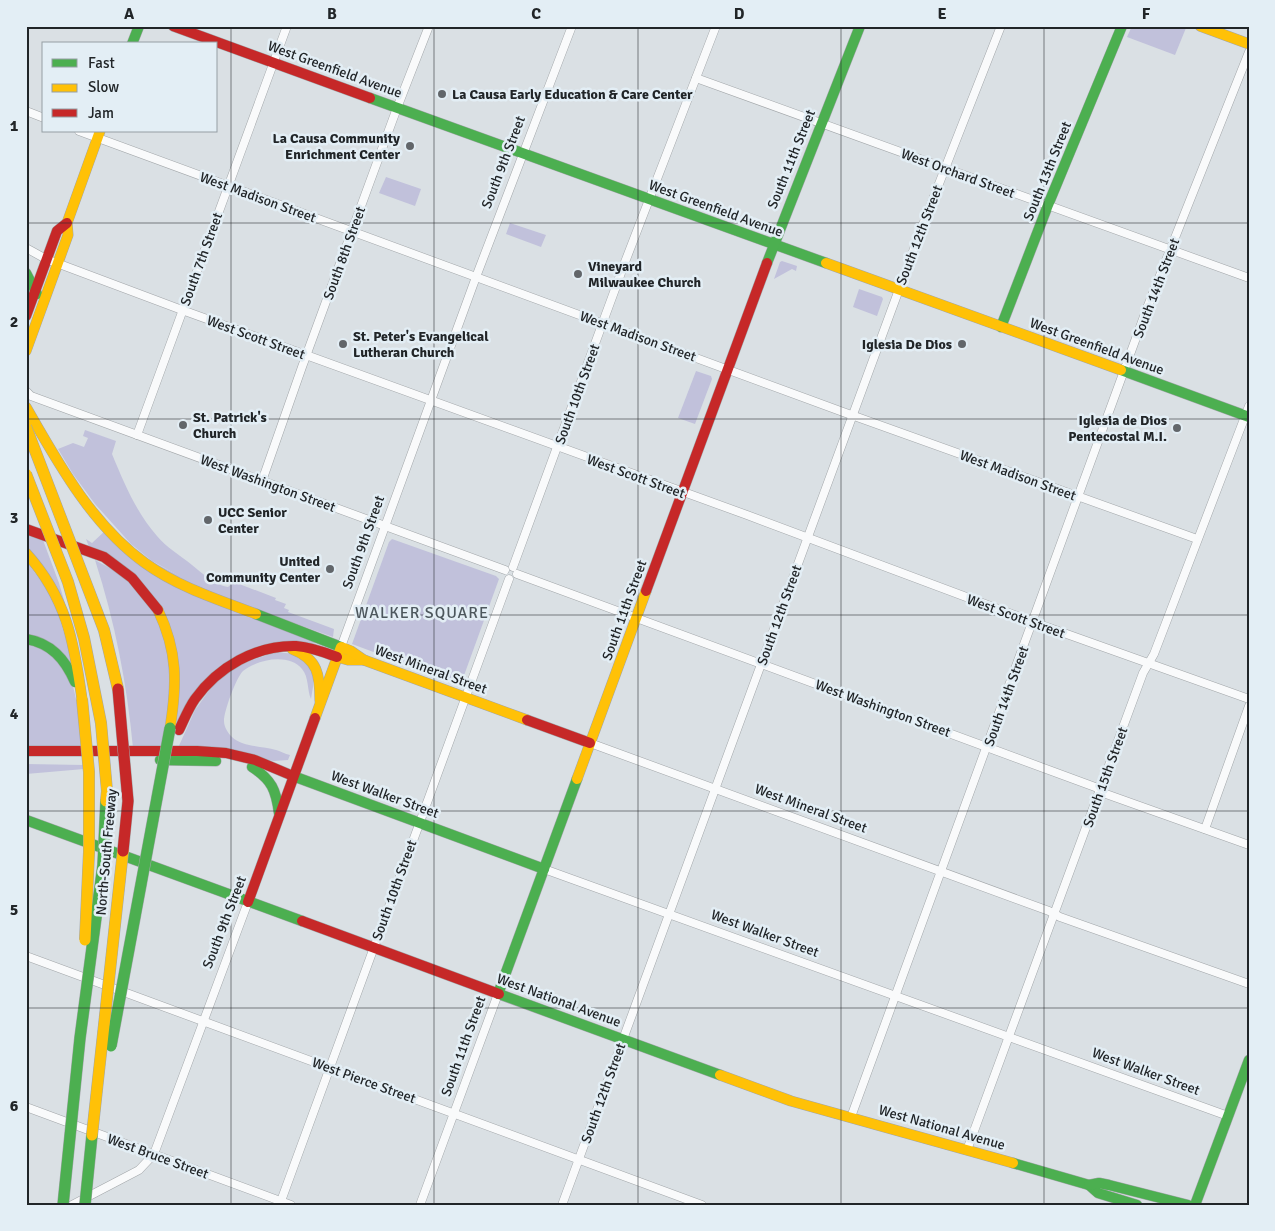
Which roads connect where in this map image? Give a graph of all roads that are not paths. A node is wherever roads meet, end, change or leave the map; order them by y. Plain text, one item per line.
1 (139, 26) edge
2 (173, 26) edge
3 (287, 26) edge
4 (429, 26) edge
5 (572, 26) edge
6 (716, 26) edge
7 (860, 26) edge
8 (1001, 26) edge
9 (1122, 26) edge
10 (1200, 26) edge
11 (133, 42) edge
12 (217, 42) edge
13 (218, 42) edge
14 (1249, 44) edge
15 (1249, 52) edge
16 (273, 62) junction
17 (696, 78) junction
18 (397, 108) junction
19 (26, 111) edge
20 (42, 117) edge
21 (822, 123) junction
22 (84, 132) edge
23 (99, 135) edge
24 (522, 153) junction
25 (945, 168) junction
26 (228, 186) junction
27 (649, 199) junction
28 (1048, 205) junction
29 (67, 223) junction
30 (352, 231) junction
31 (774, 245) junction
32 (26, 248) edge
33 (1170, 250) junction
34 (46, 259) junction
35 (58, 264) junction
36 (26, 273) edge
37 (476, 276) junction
38 (1249, 278) edge
39 (35, 290) junction
40 (899, 290) junction
41 (182, 310) junction
42 (26, 316) edge
43 (39, 317) junction
44 (602, 324) junction
45 (1001, 327) junction
46 (26, 351) edge
47 (306, 355) junction
48 (728, 369) junction
49 (1124, 372) junction
50 (27, 398) edge
51 (430, 401) junction
52 (1248, 413) edge
53 (852, 415) junction
54 (26, 427) edge
55 (137, 435) junction
56 (557, 447) junction
57 (26, 474) edge
58 (262, 481) junction
59 (682, 493) junction
60 (1078, 496) junction
61 (386, 526) junction
62 (26, 529) edge
63 (807, 538) junction
64 (1197, 539) junction
65 (26, 553) edge
66 (505, 570) junction
67 (515, 570) junction
68 (509, 578) junction
69 (636, 619) junction
70 (1033, 622) junction
71 (26, 639) edge
72 (284, 647) junction
73 (339, 652) junction
74 (1149, 662) junction
75 (762, 663) junction
76 (465, 698) junction
77 (82, 699) junction
78 (1249, 699) edge
79 (320, 701) junction
80 (1249, 706) edge
81 (174, 729) junction
82 (590, 743) junction
83 (987, 747) junction
84 (26, 751) edge
85 (26, 760) edge
86 (252, 767) junction
87 (293, 776) junction
88 (714, 790) junction
89 (1100, 790) junction
90 (280, 813) junction
91 (26, 820) edge
92 (419, 822) junction
93 (1206, 829) junction
94 (1249, 845) edge
95 (544, 869) junction
96 (941, 871) junction
97 (248, 902) junction
98 (669, 914) junction
99 (1055, 914) junction
100 (373, 948) junction
101 (26, 956) edge
102 (1249, 984) edge
103 (498, 994) junction
104 (896, 997) junction
105 (204, 1022) junction
106 (80, 1038) junction
107 (1009, 1038) junction
108 (623, 1040) junction
109 (1249, 1060) edge
110 (329, 1068) junction
111 (26, 1107) edge
112 (454, 1113) junction
113 (1228, 1116) junction
114 (852, 1117) junction
115 (92, 1143) junction
116 (968, 1150) junction
117 (154, 1154) junction
118 (578, 1160) junction
119 (1090, 1185) junction
120 (1139, 1191) junction
121 (281, 1201) junction
122 (1135, 1204) edge
123 (63, 1205) edge
124 (72, 1205) edge
125 (85, 1205) edge
126 (290, 1205) edge
127 (420, 1205) edge
128 (562, 1205) edge
129 (702, 1205) edge
130 (1188, 1205) edge
131 (1195, 1205) edge

1 - 11 main road
2 - 12 main road, West Greenfield Avenue
3 - 16 street, South 7th Street
4 - 18 street, South 8th Street
5 - 24 street, South 9th Street
6 - 17 street, South 10th Street
7 - 21 main road, South 11th Street
8 - 25 street, South 12th Street
9 - 28 main road, South 13th Street
10 - 14 main road
13 - 16 main road, West Greenfield Avenue
15 - 33 street, South 14th Street
16 - 18 main road, West Greenfield Avenue
16 - 26 street, South 7th Street
17 - 21 street, West Orchard Street
17 - 27 street, South 10th Street
18 - 24 main road, West Greenfield Avenue
18 - 30 street, South 8th Street
19 - 20 street
21 - 25 street, West Orchard Street
21 - 31 main road, South 11th Street
22 - 23 street, West Madison Street
23 - 26 street, West Madison Street
23 - 29 main road
24 - 27 main road, West Greenfield Avenue
24 - 37 street, South 9th Street
25 - 28 street, West Orchard Street
25 - 40 street, South 12th Street
26 - 30 street, West Madison Street
26 - 41 street, South 7th Street
27 - 31 main road, West Greenfield Avenue
27 - 44 street, South 10th Street
28 - 33 street, West Orchard Street
28 - 45 main road, South 13th Street
29 - 34 main road
29 - 35 main road
30 - 37 street, West Madison Street
30 - 47 street, South 8th Street
31 - 40 main road, West Greenfield Avenue
31 - 48 main road, South 11th Street
32 - 34 street, West Scott Street
33 - 38 street, West Orchard Street
33 - 49 street, South 14th Street
34 - 35 street, West Scott Street
34 - 39 main road
35 - 41 street, West Scott Street
35 - 43 main road
36 - 39 main road
37 - 44 street, West Madison Street
37 - 51 street, South 9th Street
39 - 42 main road
39 - 43 main road
40 - 45 main road, West Greenfield Avenue
40 - 53 street, South 12th Street
41 - 47 street, West Scott Street
41 - 55 street, South 7th Street
43 - 46 main road
44 - 48 street, West Madison Street
44 - 56 street, South 10th Street
45 - 49 main road, West Greenfield Avenue
47 - 51 street, West Scott Street
47 - 58 street, South 8th Street
48 - 53 street, West Madison Street
48 - 59 main road, South 11th Street
49 - 52 main road, West Greenfield Avenue
49 - 60 street, South 14th Street
50 - 55 street, West Washington Street
50 - 73 main road
51 - 56 street, West Scott Street
51 - 61 street, South 9th Street
52 - 64 street, South 15th Street
53 - 60 street, West Madison Street
53 - 63 street, South 12th Street
54 - 115 main road, North-South Freeway, bridge
55 - 58 street, West Washington Street
56 - 59 street, West Scott Street
56 - 67 street, South 10th Street
57 - 106 main road, North-South Freeway, bridge
58 - 61 street, West Washington Street
59 - 63 street, West Scott Street
59 - 69 main road, South 11th Street
60 - 64 street, West Madison Street
60 - 70 street, South 14th Street
61 - 66 street, West Washington Street
61 - 73 street, South 9th Street
62 - 81 main road
63 - 70 street, West Scott Street
63 - 75 street, South 12th Street
64 - 74 street, South 15th Street
65 - 77 main road
66 - 67 street
66 - 68 street
67 - 68 street
67 - 69 street, West Washington Street
68 - 76 street, South 10th Street
69 - 75 street, West Washington Street
69 - 82 main road, South 11th Street
70 - 74 street, West Scott Street
70 - 83 street, South 14th Street
71 - 77 main road
72 - 73 main road
72 - 79 main road
72 - 81 main road
73 - 76 main road, West Mineral Street
73 - 79 main road, South 9th Street
74 - 78 street, West Scott Street
74 - 89 street, South 15th Street
75 - 83 street, West Washington Street
75 - 88 street, South 12th Street
76 - 82 main road, West Mineral Street
76 - 92 street, South 10th Street
77 - 106 main road, bridge
79 - 87 main road, South 9th Street
80 - 93 street
81 - 115 main road, bridge
82 - 88 street, West Mineral Street
82 - 95 main road, South 11th Street
83 - 89 street, West Washington Street
83 - 96 street, South 14th Street
84 - 87 main road
85 - 86 main road
86 - 87 main road
86 - 90 main road
87 - 90 main road, South 9th Street
87 - 92 main road, West Walker Street
88 - 96 street, West Mineral Street
88 - 98 street, South 12th Street
89 - 93 street, West Washington Street
89 - 99 street, South 15th Street
90 - 97 main road, South 9th Street
91 - 97 main road, West National Avenue
92 - 95 main road, West Walker Street
92 - 100 street, South 10th Street
93 - 94 street, West Washington Street
95 - 98 street, West Walker Street
95 - 103 main road, South 11th Street
96 - 99 street, West Mineral Street
96 - 104 street, South 14th Street
97 - 100 main road, West National Avenue
97 - 105 street, South 9th Street
98 - 104 street, West Walker Street
98 - 108 street, South 12th Street
99 - 102 street, West Mineral Street
99 - 107 street, South 15th Street
100 - 103 main road, West National Avenue
100 - 110 street, South 10th Street
101 - 105 street, West Pierce Street
103 - 108 main road, West National Avenue
103 - 112 street, South 11th Street
104 - 107 street, West Walker Street
104 - 114 street, South 14th Street
105 - 110 street, West Pierce Street
105 - 117 street, South 9th Street
106 - 123 main road, North-South Freeway, bridge
107 - 113 street, West Walker Street
107 - 116 street, South 15th Street
108 - 114 main road, West National Avenue
108 - 118 street, South 12th Street
109 - 113 main road
110 - 112 street, West Pierce Street
110 - 121 street, South 10th Street
111 - 117 street, West Bruce Street
112 - 118 street, West Pierce Street
112 - 127 street, South 11th Street
113 - 131 main road
114 - 116 main road, West National Avenue
115 - 125 main road, North-South Freeway, bridge
116 - 119 main road, West National Avenue
117 - 121 street, West Bruce Street
117 - 124 street
118 - 128 street, South 12th Street
118 - 129 street, West Pierce Street
119 - 120 main road, West National Avenue
119 - 122 main road, West National Avenue
120 - 122 main road
120 - 130 main road, West National Avenue
121 - 126 street, West Bruce Street

